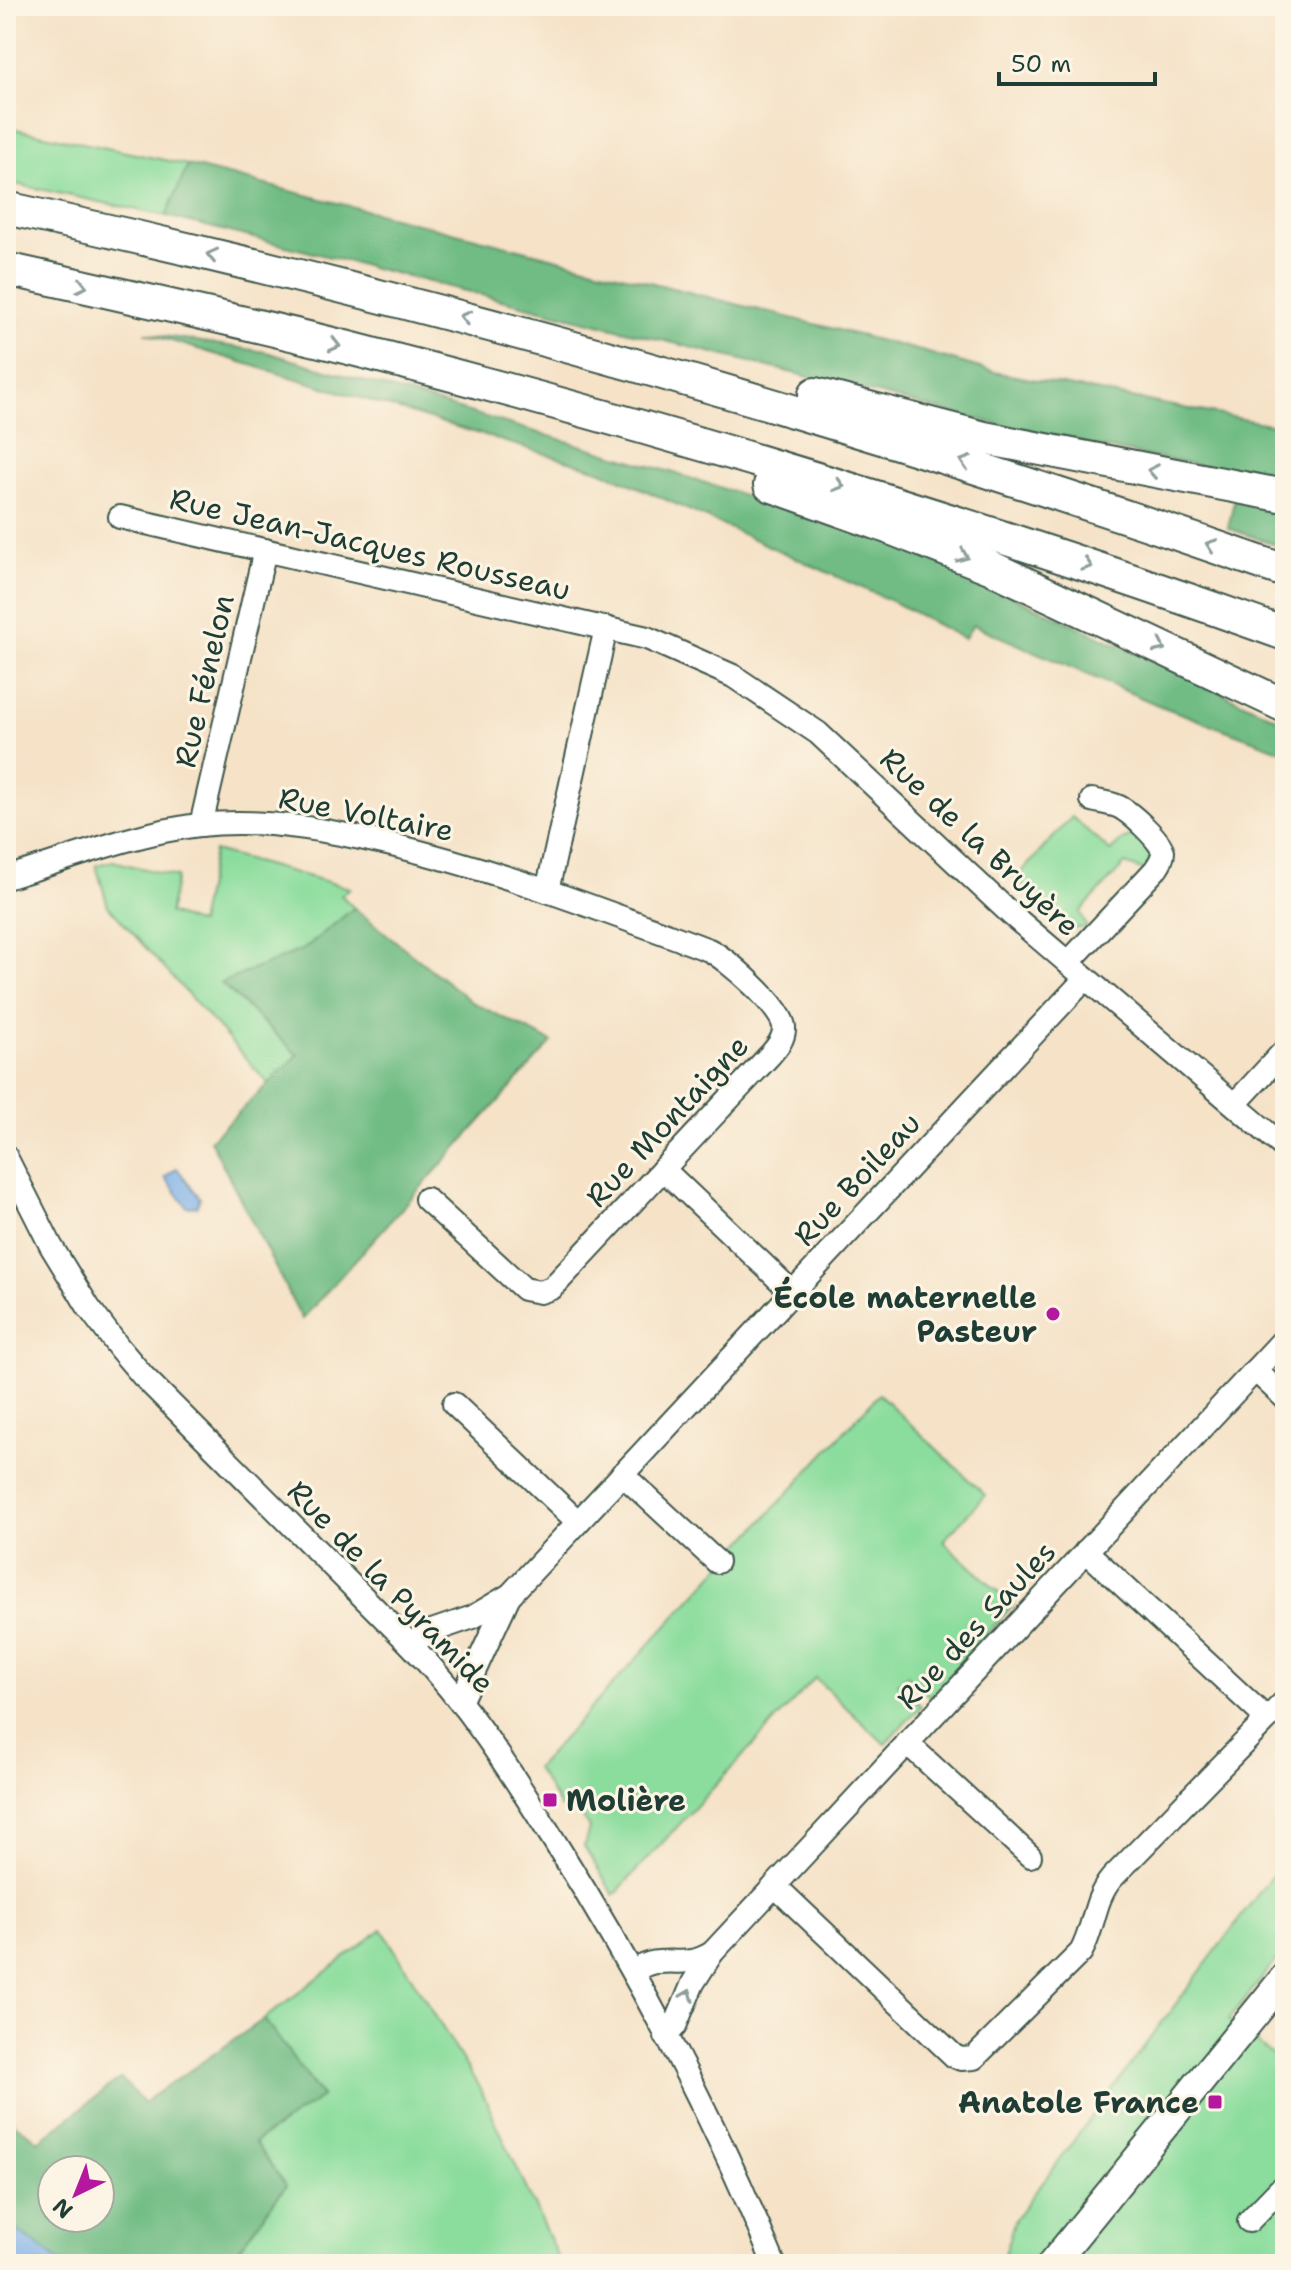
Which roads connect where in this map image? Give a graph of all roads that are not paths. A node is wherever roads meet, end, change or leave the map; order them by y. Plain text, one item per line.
1 (6, 208) edge
2 (6, 269) edge
3 (540, 337) junction
4 (522, 393) junction
5 (1285, 496) edge
6 (120, 517) dead end
7 (265, 550) junction
8 (1285, 571) edge
9 (606, 628) junction
10 (1285, 634) edge
11 (1285, 706) edge
12 (1092, 800) dead end
13 (201, 825) junction
14 (6, 878) edge
15 (547, 891) junction
16 (662, 932) joint
17 (1068, 963) junction
18 (1085, 979) junction
19 (1285, 1050) edge
20 (1235, 1104) junction
21 (1285, 1148) edge
22 (6, 1157) edge
23 (663, 1169) junction
24 (426, 1199) dead end
25 (792, 1292) junction
26 (1285, 1338) edge
27 (1255, 1370) junction
28 (1285, 1398) edge
29 (454, 1404) dead end
30 (622, 1474) junction
31 (578, 1522) junction
32 (1086, 1551) junction
33 (717, 1562) dead end
34 (510, 1595) junction
35 (410, 1644) junction
36 (461, 1700) junction
37 (1285, 1701) edge
38 (1267, 1719) junction
39 (907, 1743) junction
40 (1030, 1856) dead end
41 (775, 1886) junction
42 (712, 1953) junction
43 (632, 1971) junction
44 (1285, 1977) edge
45 (666, 2036) junction
46 (1285, 2184) edge
47 (1249, 2221) dead end
48 (774, 2264) edge
49 (1052, 2264) edge

3 -> 1 highway
2 -> 4 highway
5 -> 3 highway
8 -> 3 highway
4 -> 10 highway
4 -> 11 highway
6 - 7 street, Rue Jean-Jacques Rousseau
7 - 9 street, Rue Jean-Jacques Rousseau
7 - 13 street, Rue Fénelon
9 - 15 street
9 - 17 street, Rue de la Bruyère
12 - 17 street
13 - 14 street, Rue Voltaire
13 - 15 street, Rue Voltaire
15 - 16 street, Rue Voltaire
16 - 23 street, Rue Montaigne
17 - 18 street, Rue de la Bruyère
18 - 20 street, Rue de la Bruyère
18 - 25 street, Rue Boileau
19 - 20 street
20 - 21 street, Rue de la Bruyère
22 - 35 street, Rue de la Pyramide
23 - 24 street, Rue Montaigne
23 - 25 street
25 - 30 street, Rue Boileau
26 - 27 street, Rue des Saules
27 - 28 street
27 - 32 street, Rue des Saules
29 - 31 street
30 - 31 street, Rue Boileau
30 - 33 street
31 - 34 street, Rue Boileau
32 - 38 street
32 - 39 street, Rue des Saules
34 - 35 street, Rue Boileau
34 - 36 street, Rue Boileau
35 - 36 street, Rue de la Pyramide
36 - 43 street, Rue de la Pyramide
37 - 38 street
38 - 41 street
39 - 40 street
39 - 41 street, Rue des Saules
41 - 42 street, Rue des Saules
42 - 43 street
45 -> 42 street, Rue des Saules
43 - 45 street, Rue de la Pyramide
44 - 49 main road
45 - 48 street, Rue de la Pyramide
46 - 47 street

